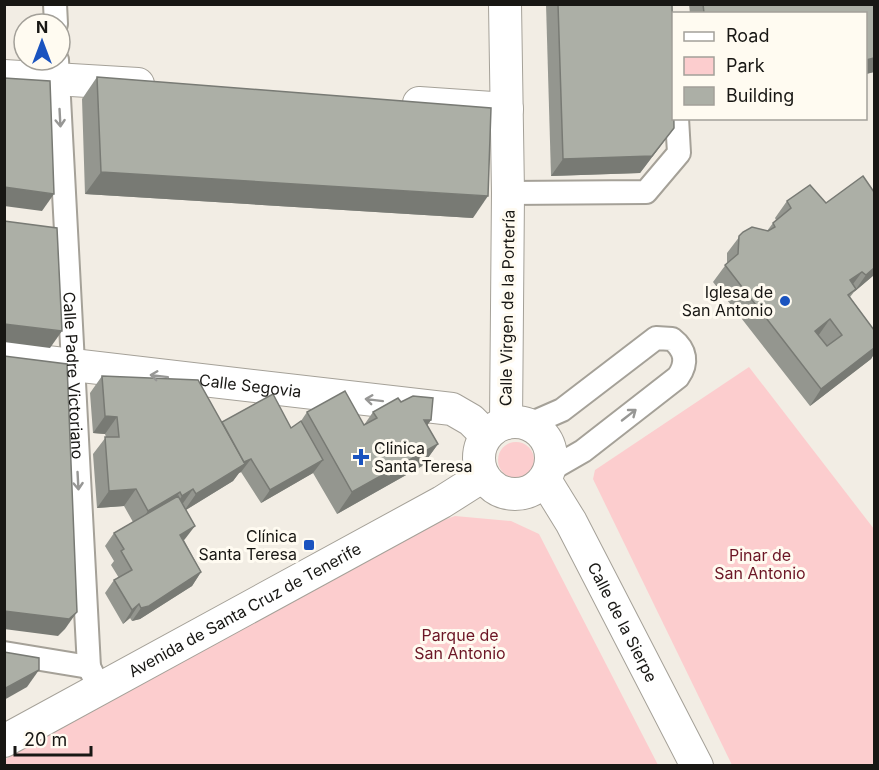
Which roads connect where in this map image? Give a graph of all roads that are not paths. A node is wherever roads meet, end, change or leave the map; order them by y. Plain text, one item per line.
1 (505, 4) edge
2 (40, 72) edge
3 (58, 72) edge
4 (71, 72) edge
5 (4, 76) edge
6 (164, 86) edge
7 (389, 101) edge
8 (507, 109) junction
9 (678, 120) edge
10 (508, 193) junction
11 (4, 357) edge
12 (72, 366) junction
13 (507, 427) junction
14 (548, 475) junction
15 (483, 476) junction
16 (4, 653) edge
17 (94, 678) junction
18 (4, 741) edge
19 (697, 765) edge

1 - 8 street, Calle Virgen de la Portería
2 - 5 street
3 -> 12 street, Calle Padre Victoriano
4 - 6 street
7 - 8 street
8 - 10 street, Calle Virgen de la Portería
9 - 10 street, Calle Virgen de la Portería
10 - 13 street, Calle Virgen de la Portería
11 - 12 street, Calle Segovia
13 -> 12 street, Calle Segovia
12 -> 17 street, Calle Padre Victoriano
13 - 14 street
14 -> 13 street
13 - 15 street
14 - 15 street
14 - 19 street, Calle de la Sierpe
15 - 17 street, Avenida de Santa Cruz de Tenerife
16 - 17 street
17 - 18 street, Avenida de Santa Cruz de Tenerife

